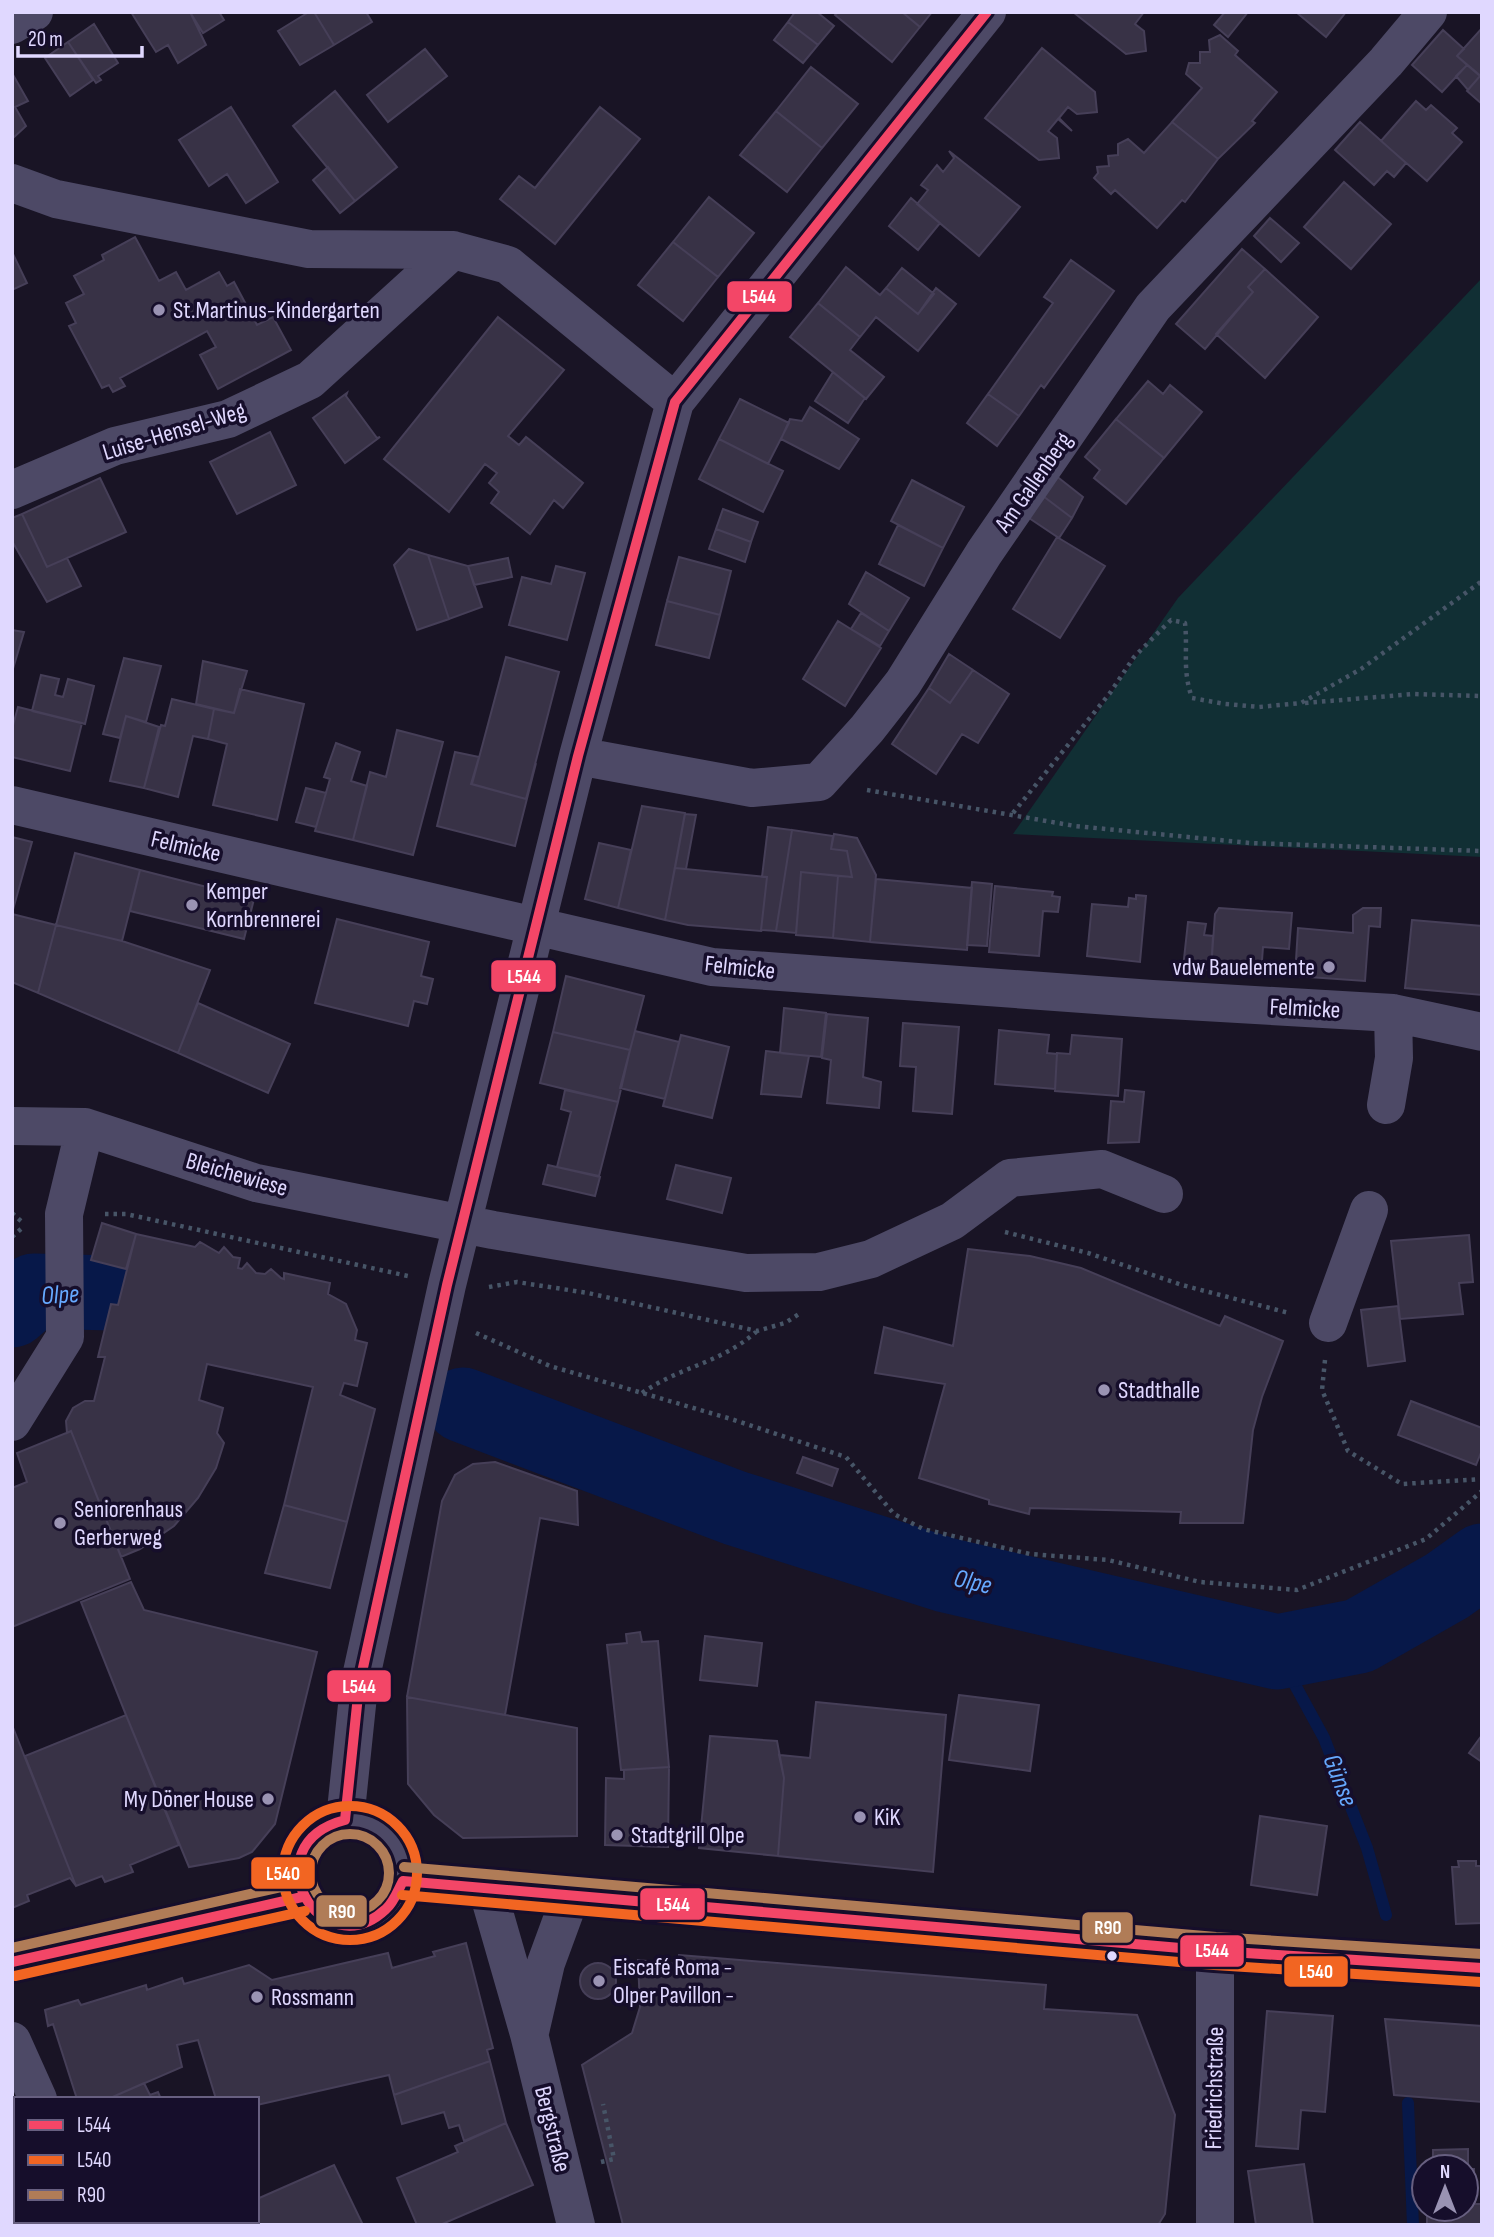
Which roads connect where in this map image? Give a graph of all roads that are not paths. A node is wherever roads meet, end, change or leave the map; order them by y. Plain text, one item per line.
1 (34, 12) edge
2 (987, 12) edge
3 (1428, 12) edge
4 (12, 26) edge
5 (12, 183) edge
6 (453, 250) junction
7 (675, 402) junction
8 (12, 489) edge
9 (578, 756) junction
10 (12, 805) edge
11 (535, 926) junction
12 (1393, 1013) junction
13 (1482, 1032) edge
14 (1386, 1105) dead end
15 (12, 1126) edge
16 (85, 1127) junction
17 (1164, 1194) dead end
18 (1369, 1210) dead end
19 (463, 1225) junction
20 (1328, 1323) road end
21 (12, 1422) edge
22 (345, 1820) junction
23 (403, 1881) junction
24 (487, 1888) junction
25 (572, 1895) junction
26 (302, 1897) junction
27 (1215, 1951) junction
28 (12, 1962) edge
29 (1482, 1968) edge
30 (529, 2034) junction
31 (12, 2041) edge
32 (37, 2097) edge
33 (576, 2225) edge
34 (1215, 2225) edge

1 - 4 street
2 - 7 street
3 - 9 street, Am Gallenberg
5 - 6 street
6 - 7 street
6 - 8 street, Luise-Hensel-Weg
7 - 9 street
9 - 11 street
10 - 11 street, Felmicke
11 - 12 street, Felmicke
11 - 19 street
12 - 13 street, Felmicke
12 - 14 street
15 - 16 street, Bleichewiese
16 - 19 street, Bleichewiese
16 - 21 street
17 - 19 street, Bleichewiese
18 - 20 street
19 - 22 street
22 - 23 street
22 - 26 street
23 - 24 street
23 - 26 street
24 - 25 street
24 - 30 street, Bergstraße
25 - 27 street
25 - 30 street, Bergstraße
26 - 28 street
27 - 29 street
27 - 34 street, Friedrichstraße
30 - 33 street, Bergstraße
31 - 32 street

